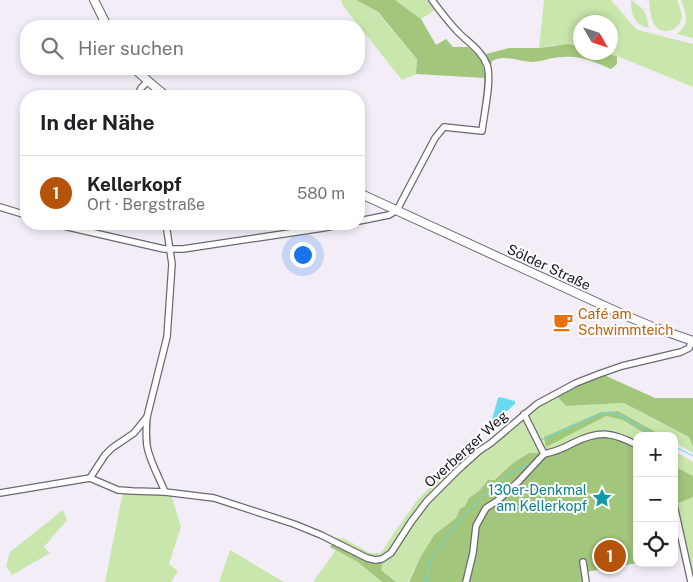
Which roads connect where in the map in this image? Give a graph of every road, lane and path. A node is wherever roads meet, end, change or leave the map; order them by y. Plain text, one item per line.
1 (94, 0) edge
2 (432, 0) edge
3 (104, 20) edge
4 (142, 75) edge
5 (148, 81) junction
6 (141, 90) edge
7 (159, 90) edge
8 (365, 196) edge
9 (0, 207) edge
10 (397, 210) junction
11 (20, 213) edge
12 (365, 220) edge
13 (81, 230) edge
14 (167, 230) edge
15 (310, 230) edge
16 (170, 249) junction
17 (692, 344) edge
18 (524, 414) junction
19 (147, 418) junction
20 (633, 443) edge
21 (544, 454) junction
22 (90, 478) junction
23 (165, 492) junction
24 (0, 493) edge
25 (678, 522) edge
26 (583, 562) dead end
27 (466, 582) edge
28 (586, 582) edge
29 (691, 582) edge

1 - 3 main road
2 - 10 street
4 - 5 main road
5 - 6 street
5 - 7 main road
8 - 10 main road, Sölder Straße
9 - 11 street
10 - 12 street
10 - 17 main road, Sölder Straße
13 - 16 street
14 - 16 street
15 - 16 street
16 - 19 street
17 - 18 street, Overberger Weg
18 - 21 street
18 - 23 street, Overberger Weg
19 - 22 street
19 - 23 street
20 - 21 street
21 - 27 street
22 - 23 street, Overberger Weg
22 - 24 street
25 - 29 street
26 - 28 street

